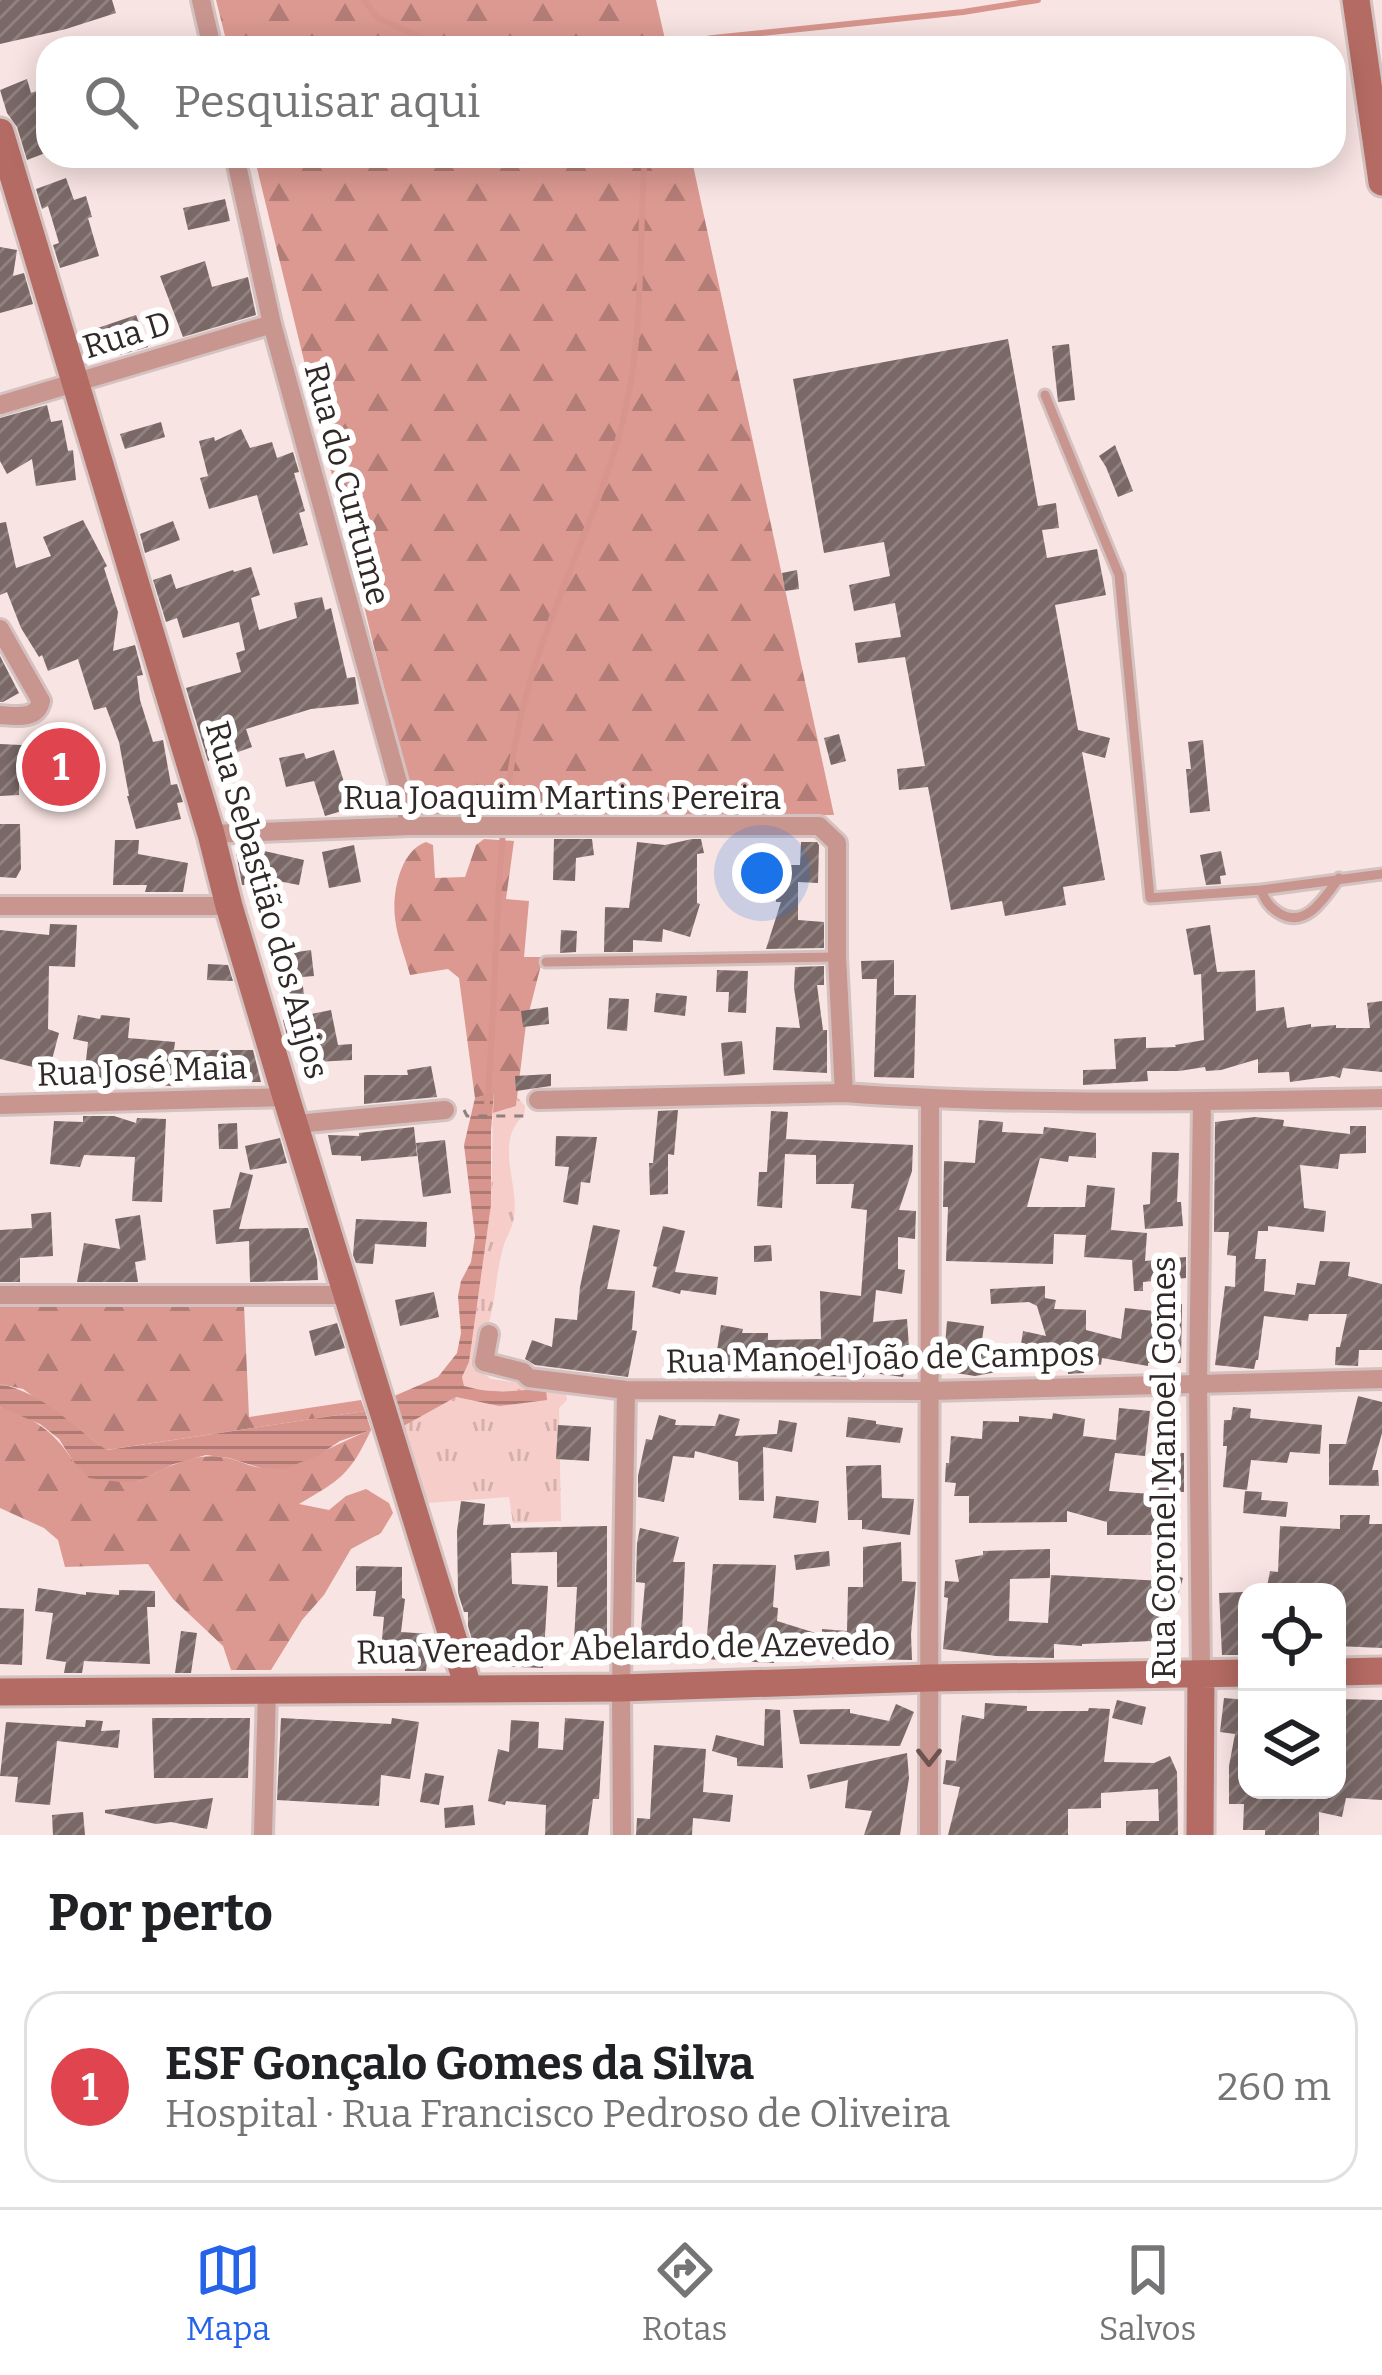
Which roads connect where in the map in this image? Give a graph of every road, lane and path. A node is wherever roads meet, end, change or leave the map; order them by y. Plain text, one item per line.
1 (201, 0) edge
2 (1358, 9) edge
3 (209, 36) edge
4 (0, 132) edge
5 (238, 168) edge
6 (1382, 182) edge
7 (272, 324) junction
8 (75, 382) junction
9 (1045, 395) dead end
10 (0, 404) edge
11 (0, 629) edge
12 (0, 716) edge
13 (410, 826) junction
14 (211, 834) junction
15 (1382, 874) edge
16 (1339, 878) junction
17 (1261, 890) junction
18 (0, 906) edge
19 (230, 906) junction
20 (837, 957) junction
21 (546, 962) dead end
22 (844, 1093) junction
23 (286, 1096) junction
24 (1382, 1098) edge
25 (930, 1099) junction
26 (1202, 1101) junction
27 (0, 1105) edge
28 (532, 1108) joint
29 (445, 1110) dead end
30 (467, 1116) dead end
31 (296, 1124) junction
32 (0, 1295) edge
33 (346, 1295) junction
34 (489, 1334) dead end
35 (1382, 1379) edge
36 (1198, 1383) junction
37 (626, 1390) junction
38 (930, 1391) junction
39 (1382, 1671) edge
40 (1346, 1672) edge
41 (1201, 1673) junction
42 (1238, 1673) edge
43 (929, 1678) junction
44 (468, 1688) junction
45 (621, 1688) junction
46 (267, 1691) junction
47 (0, 1692) edge
48 (263, 1835) edge
49 (622, 1835) edge
50 (929, 1835) edge
51 (1200, 1835) edge

1 - 3 street
2 - 6 street
4 - 8 street, Rua Sebastião dos Anjos
5 - 7 street, Rua do Curtume
7 - 8 street, Rua D
7 - 13 street, Rua do Curtume
8 - 10 street, Rua D
8 - 14 street, Rua Sebastião dos Anjos
9 - 17 lane
11 - 12 street
13 - 14 street, Rua Joaquim Martins Pereira
13 - 20 street, Rua Joaquim Martins Pereira
14 - 19 street, Rua Sebastião dos Anjos
15 - 16 lane
16 - 17 lane
16 - 17 lane
18 - 19 street
19 - 23 street, Rua Sebastião dos Anjos
20 - 21 lane
20 - 22 street, Rua Joaquim Martins Pereira
22 - 25 street
22 - 28 street
23 - 27 street, Rua José Maia
23 - 31 street, Rua Sebastião dos Anjos
24 - 26 street
25 - 26 street
25 - 38 street
26 - 36 street, Rua Coronel Manoel Gomes
28 - 30 path
29 - 31 street
31 - 33 street, Rua Sebastião dos Anjos
32 - 33 street
33 - 44 street, Rua Sebastião dos Anjos
34 - 37 street, Rua Manoel João de Campos
35 - 36 street, Rua Manoel João de Campos
36 - 38 street, Rua Manoel João de Campos
36 - 41 street, Rua Coronel Manoel Gomes
37 - 38 street, Rua Manoel João de Campos
37 - 45 street
38 - 43 street
39 - 40 street
41 - 42 street, Rua Vereador Abelardo de Azevedo
41 - 43 street, Rua Vereador Abelardo de Azevedo
41 - 51 street, Rua Coronel Manoel Gomes
43 - 45 street, Rua Vereador Abelardo de Azevedo
43 -> 50 street
44 - 45 street, Rua Vereador Abelardo de Azevedo
44 - 46 street, Rua Vereador Abelardo de Azevedo
45 - 49 street
46 - 47 street, Rua Vereador Abelardo de Azevedo
46 - 48 street

